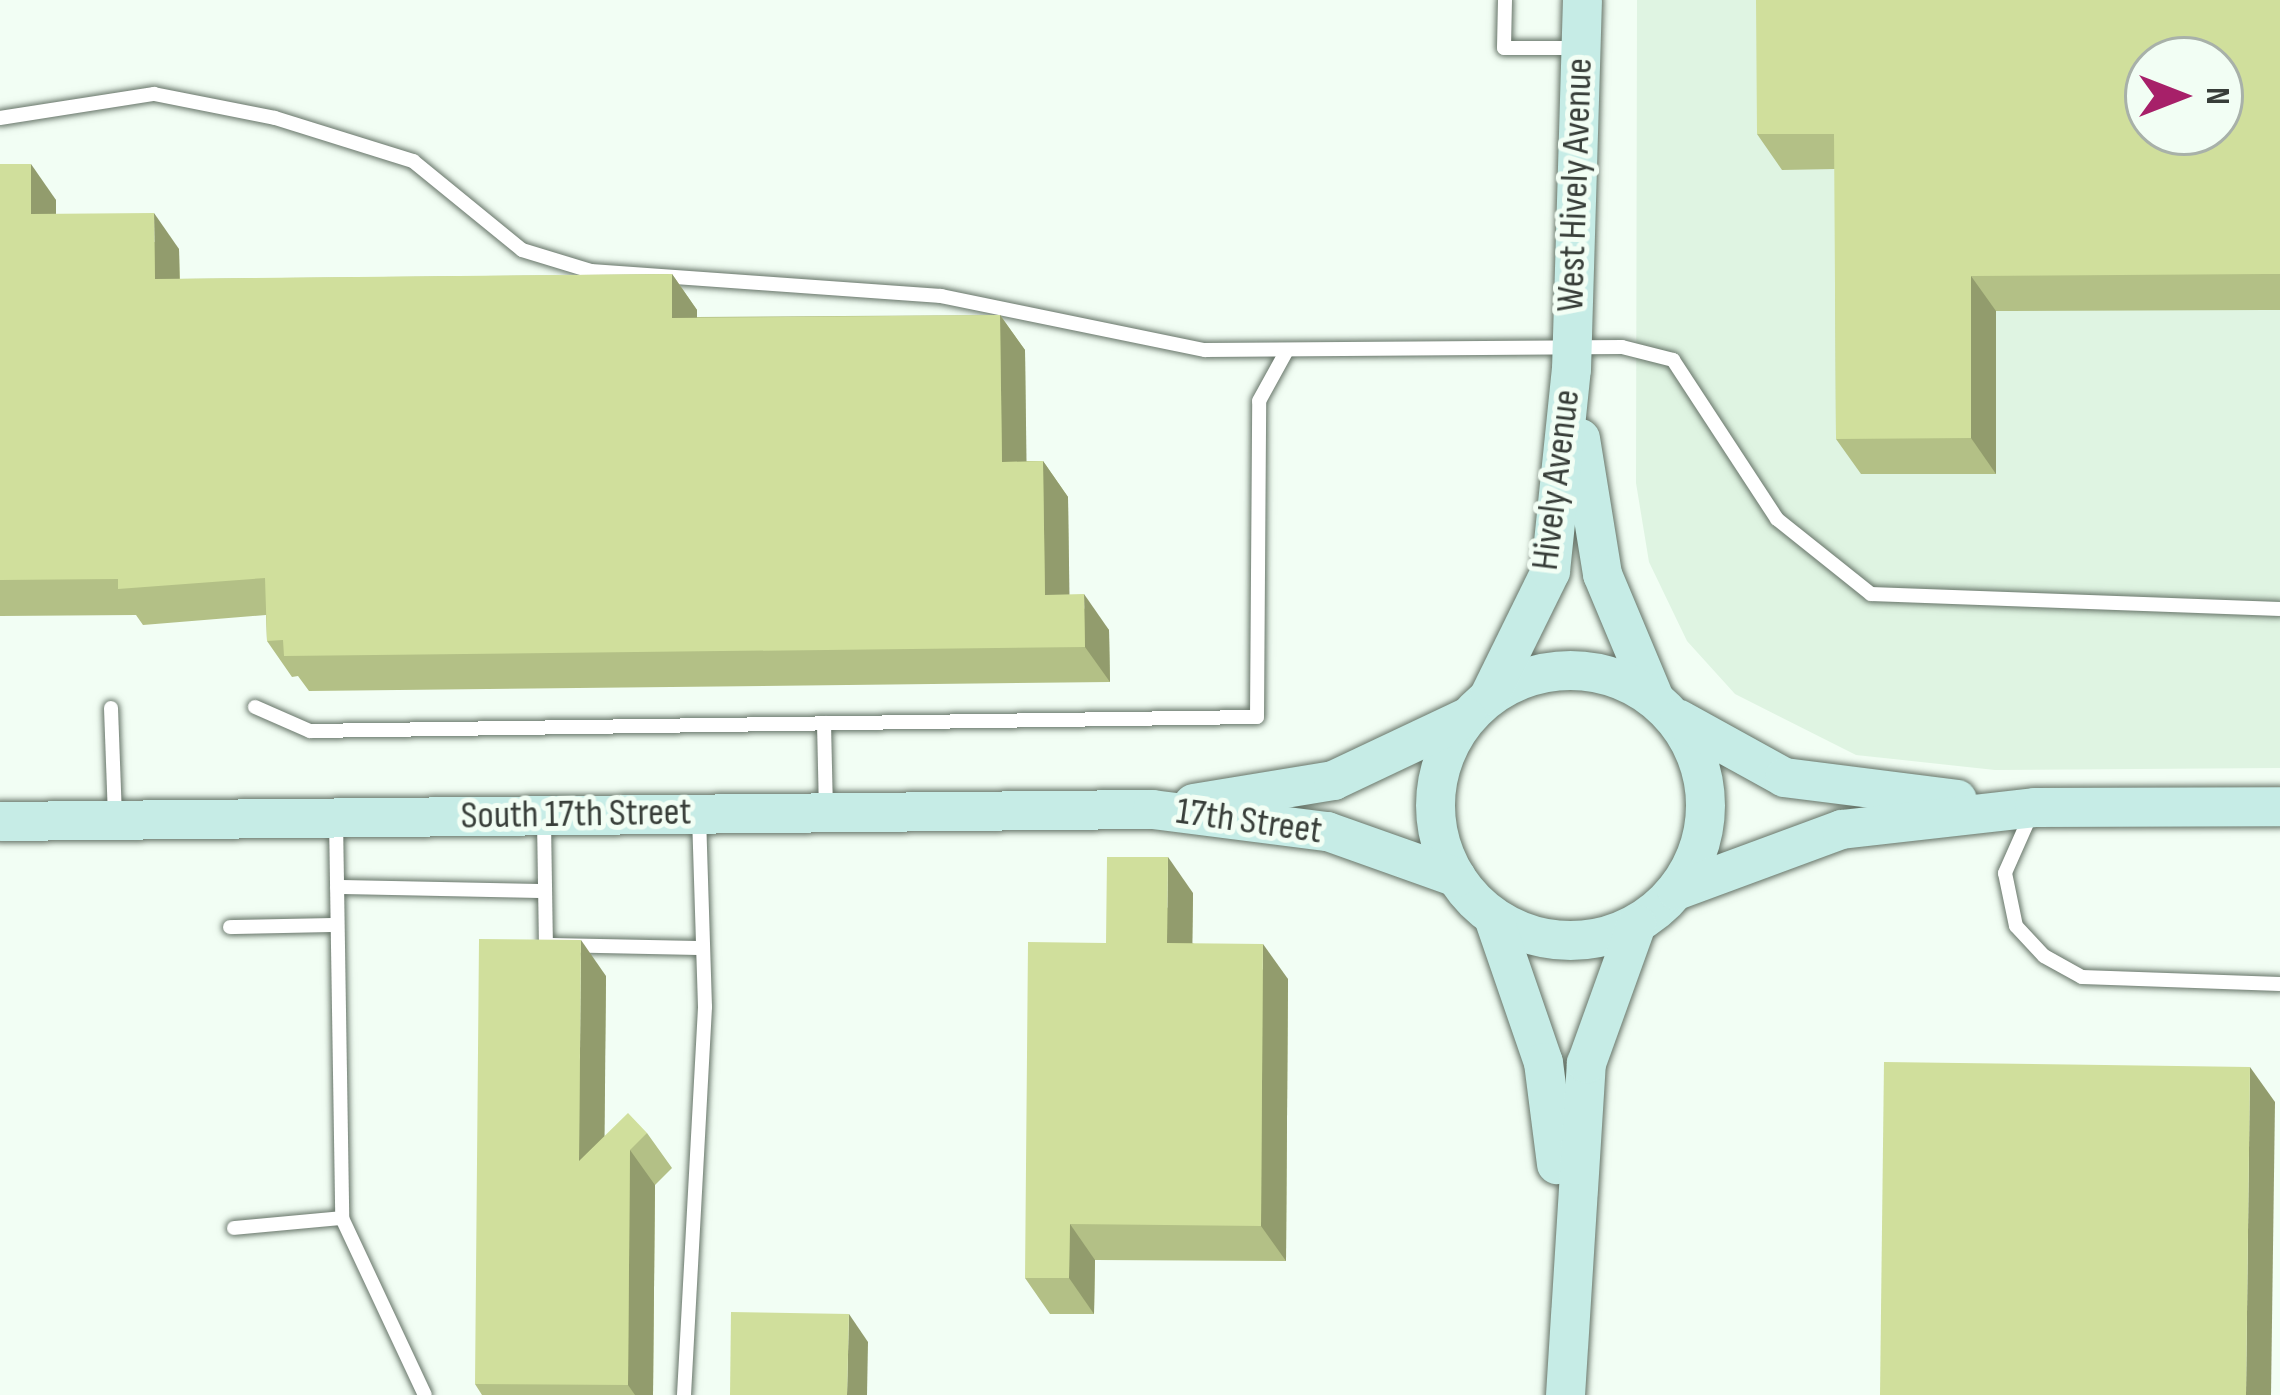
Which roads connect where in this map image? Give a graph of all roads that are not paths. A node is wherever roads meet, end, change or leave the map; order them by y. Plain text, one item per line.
1 (1505, 0) edge
2 (1582, 0) edge
3 (1580, 48) junction
4 (0, 118) edge
5 (1286, 352) junction
6 (1572, 358) junction
7 (2280, 609) edge
8 (1661, 705) junction
9 (255, 706) dead end
10 (1478, 707) junction
11 (111, 709) dead end
12 (824, 724) junction
13 (2280, 806) edge
14 (2034, 807) junction
15 (1152, 809) junction
16 (826, 812) junction
17 (698, 814) junction
18 (543, 816) junction
19 (336, 818) junction
20 (115, 820) junction
21 (0, 821) edge
22 (1456, 877) junction
23 (337, 887) junction
24 (1676, 890) junction
25 (545, 891) junction
26 (1493, 917) junction
27 (1636, 924) junction
28 (338, 926) junction
29 (230, 927) dead end
30 (703, 948) junction
31 (2280, 985) edge
32 (342, 1218) junction
33 (234, 1228) dead end
34 (1566, 1264) junction
35 (424, 1395) edge
36 (684, 1395) edge
37 (1565, 1395) edge

1 - 3 lane
2 - 3 street, West Hively Avenue
3 - 6 street, West Hively Avenue
4 - 5 lane
5 - 6 lane
5 - 12 lane
6 - 7 lane
6 - 8 street, Hively Avenue
6 - 10 street, Hively Avenue
8 - 10 street
8 - 14 street
8 - 24 street
9 - 12 lane
10 - 15 street, 17th Street
10 - 22 street
11 - 20 lane
12 - 16 lane
13 - 14 street
14 - 24 street
14 - 31 lane
15 - 16 street, South 17th Street
15 - 22 street, 17th Street
16 - 17 street, South 17th Street
17 - 18 street, South 17th Street
17 - 30 lane
18 - 19 street, South 17th Street
18 - 25 lane
19 - 20 street, South 17th Street
19 - 23 lane
20 - 21 street, South 17th Street
22 - 26 street
23 - 25 lane
23 - 28 lane
24 - 27 street
25 - 30 lane
26 - 27 street
26 - 34 street
27 - 34 street
28 - 29 lane
28 - 32 lane
30 - 36 lane
32 - 33 lane
32 - 35 lane
34 - 37 street

